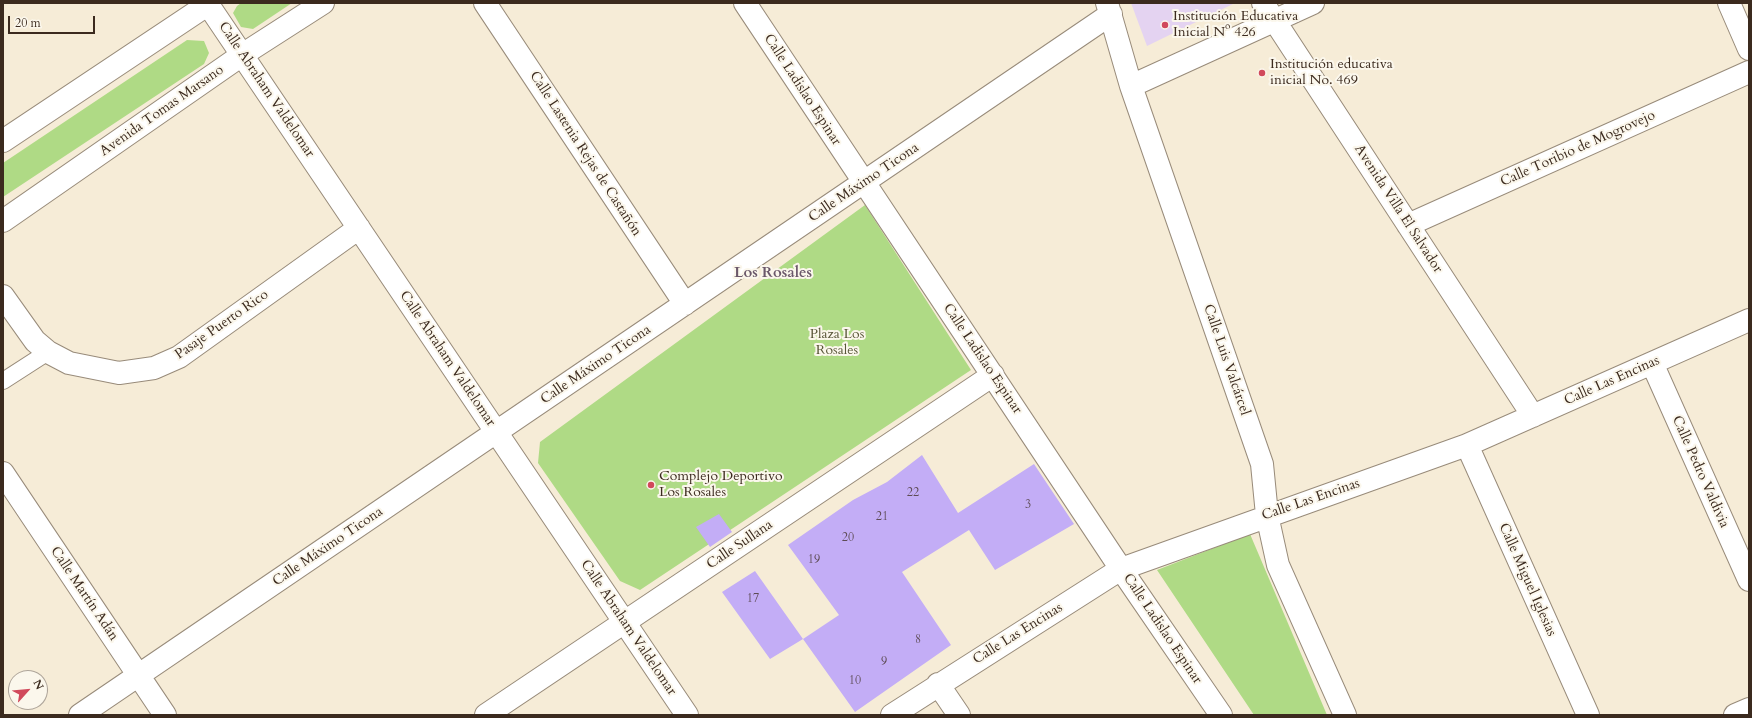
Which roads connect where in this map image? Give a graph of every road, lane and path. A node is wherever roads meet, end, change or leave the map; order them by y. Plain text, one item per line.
1 (323, 3) edge
2 (486, 3) edge
3 (745, 3) edge
4 (1313, 3) edge
5 (1728, 3) edge
6 (208, 4) edge
7 (1109, 9) edge
8 (1269, 12) edge
9 (1749, 49) edge
10 (242, 56) junction
11 (1749, 72) edge
12 (1131, 86) junction
13 (3, 141) edge
14 (864, 183) junction
15 (3, 221) edge
16 (1408, 225) junction
17 (359, 228) junction
18 (3, 296) edge
19 (685, 304) junction
20 (1749, 320) edge
21 (48, 352) junction
22 (1652, 363) junction
23 (993, 375) junction
24 (3, 381) edge
25 (1533, 416) junction
26 (496, 432) junction
27 (1467, 445) junction
28 (3, 473) edge
29 (1267, 515) junction
30 (1121, 569) junction
31 (1749, 580) edge
32 (624, 622) junction
33 (138, 675) junction
34 (938, 684) junction
35 (1749, 709) edge
36 (80, 715) edge
37 (165, 715) edge
38 (486, 715) edge
39 (687, 715) edge
40 (892, 715) edge
41 (959, 715) edge
42 (1220, 715) edge
43 (1345, 715) edge
44 (1588, 715) edge
45 (1735, 715) edge

1 - 10 street, Avenida Tomas Marsano
2 - 19 street, Calle Lastenia Rejas de Castañón
3 - 14 street, Calle Ladislao Espinar
4 - 8 street
5 - 9 street
6 - 10 street, Calle Abraham Valdelomar
6 - 13 street
7 - 12 street, Calle Luis Valcárcel
7 - 14 street, Calle Máximo Ticona
8 - 12 street
8 - 16 street, Avenida Villa El Salvador
10 - 15 street, Avenida Tomas Marsano
10 - 17 street, Calle Abraham Valdelomar
11 - 16 street, Calle Toribio de Mogrovejo
12 - 29 street, Calle Luis Valcárcel
14 - 19 street, Calle Máximo Ticona
14 - 23 street, Calle Ladislao Espinar
16 - 25 street, Avenida Villa El Salvador
17 - 21 street, Pasaje Puerto Rico
17 - 26 street, Calle Abraham Valdelomar
18 - 21 street, Pasaje Puerto Rico
19 - 26 street, Calle Máximo Ticona
20 - 22 street, Calle Las Encinas
21 - 24 lane
22 - 25 street, Calle Las Encinas
22 - 31 street, Calle Pedro Valdivia
23 - 30 street, Calle Ladislao Espinar
23 - 32 street, Calle Sullana
25 - 27 street, Calle Las Encinas
26 - 32 street, Calle Abraham Valdelomar
26 - 33 street, Calle Máximo Ticona
27 - 29 street, Calle Las Encinas
27 - 44 street, Calle Miguel Iglesias
28 - 33 street, Calle Martín Adán
29 - 30 street, Calle Las Encinas
29 - 43 street, Calle Luis Valcárcel
30 - 34 street, Calle Las Encinas
30 - 42 street, Calle Ladislao Espinar
32 - 38 street, Calle Sullana
32 - 39 street, Calle Abraham Valdelomar
33 - 36 street, Calle Máximo Ticona
33 - 37 street, Calle Martín Adán
34 - 40 street, Calle Las Encinas
34 - 41 street
35 - 45 street

